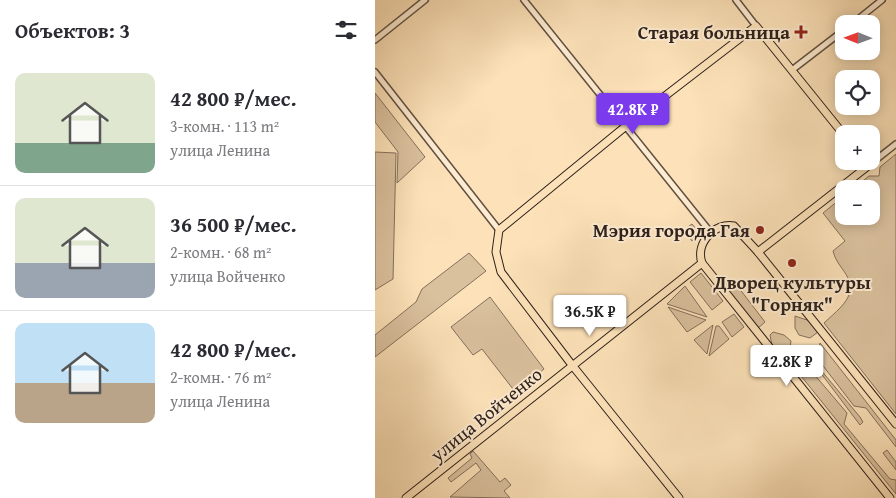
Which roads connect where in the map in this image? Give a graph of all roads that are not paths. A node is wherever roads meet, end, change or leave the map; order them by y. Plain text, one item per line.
1 (425, 0) edge
2 (524, 0) edge
3 (736, 0) edge
4 (882, 0) edge
5 (863, 15) edge
6 (756, 26) junction
7 (835, 37) edge
8 (375, 40) edge
9 (793, 70) junction
10 (375, 72) edge
11 (836, 125) edge
12 (626, 126) junction
13 (896, 144) edge
14 (880, 154) edge
15 (858, 170) edge
16 (499, 230) junction
17 (712, 234) junction
18 (758, 252) junction
19 (702, 263) junction
20 (572, 365) junction
21 (896, 424) edge
22 (406, 498) edge
23 (679, 498) edge
24 (890, 498) edge

1 - 8 street
2 - 12 street
3 - 6 street
4 - 5 street
6 - 9 main road
6 - 12 main road
7 - 9 street
9 - 11 main road
10 - 16 street
12 - 16 main road
12 - 17 street
13 - 14 street
15 - 18 main road
16 - 20 main road
17 - 18 main road
17 - 19 main road
18 - 21 main road
19 - 20 main road, улица Войченко
19 - 24 main road
20 - 22 main road, улица Войченко
20 - 23 main road

